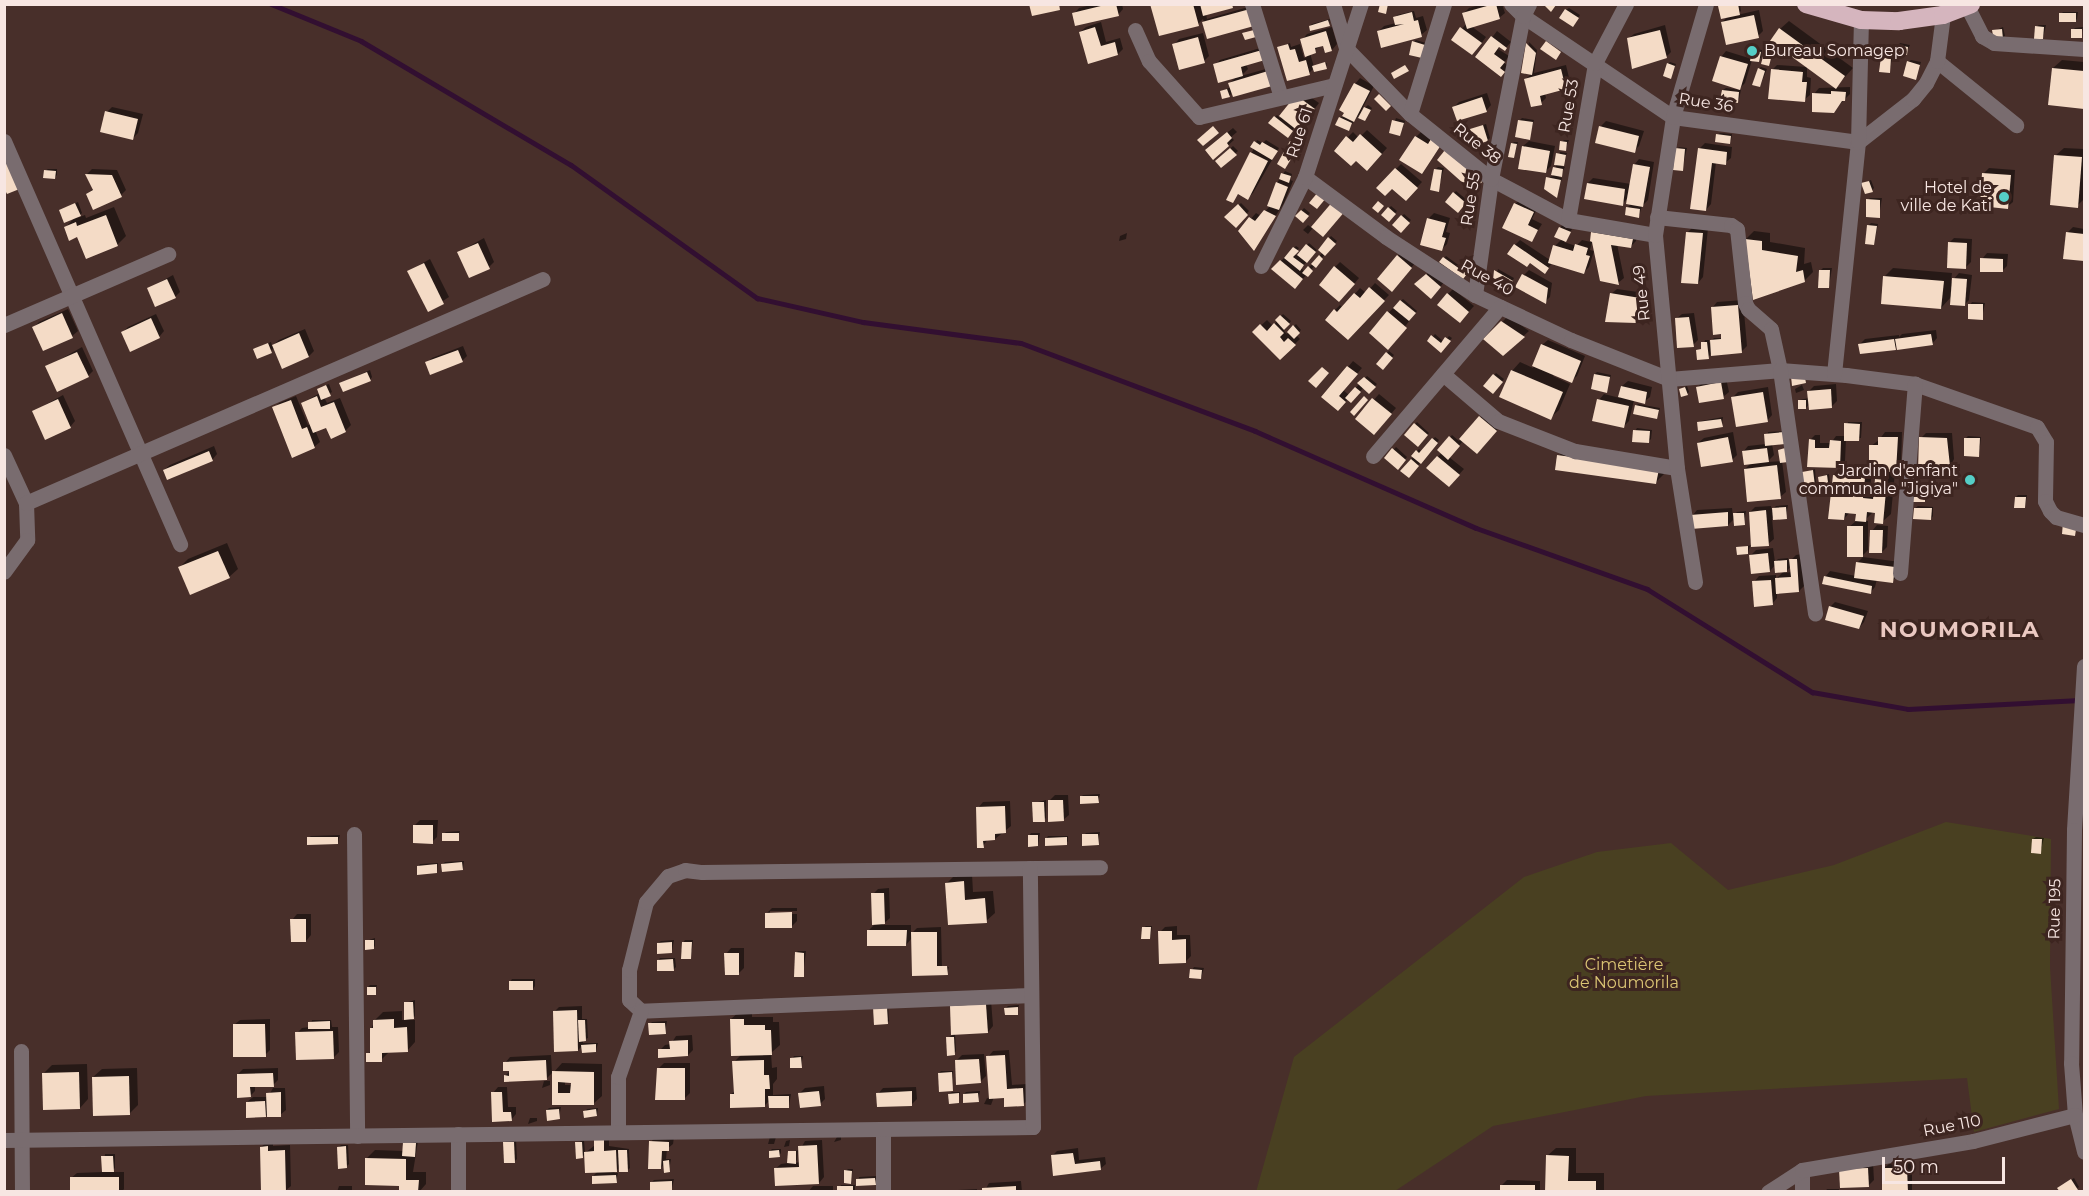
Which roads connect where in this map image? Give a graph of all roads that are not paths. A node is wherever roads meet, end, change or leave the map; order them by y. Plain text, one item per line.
1 (1252, 4) edge
2 (1333, 4) edge
3 (1361, 4) edge
4 (1444, 4) edge
5 (1511, 4) edge
6 (1626, 4) edge
7 (1706, 4) edge
8 (1806, 4) edge
9 (1969, 5) edge
10 (1526, 10) edge
11 (1944, 15) junction
12 (1861, 20) junction
13 (1136, 30) dead end
14 (1346, 48) junction
15 (2085, 49) edge
16 (1937, 61) junction
17 (1595, 63) junction
18 (1334, 85) junction
19 (1281, 97) junction
20 (1410, 114) junction
21 (1673, 117) junction
22 (2016, 125) dead end
23 (4, 141) edge
24 (1858, 141) junction
25 (1305, 177) junction
26 (1491, 179) junction
27 (1658, 218) junction
28 (1568, 220) junction
29 (1655, 235) junction
30 (168, 254) dead end
31 (1261, 266) dead end
32 (543, 279) dead end
33 (1474, 295) junction
34 (72, 296) junction
35 (1500, 307) junction
36 (4, 325) edge
37 (1780, 370) junction
38 (1443, 374) junction
39 (1834, 374) junction
40 (1669, 379) junction
41 (1916, 384) junction
42 (140, 454) junction
43 (4, 455) edge
44 (1373, 456) dead end
45 (1677, 468) junction
46 (26, 503) junction
47 (2085, 525) edge
48 (180, 544) dead end
49 (4, 572) edge
50 (1900, 573) dead end
51 (1695, 582) dead end
52 (1815, 613) dead end
53 (2085, 666) edge
54 (2083, 683) edge
55 (354, 834) dead end
56 (1100, 867) dead end
57 (1030, 868) junction
58 (1031, 995) junction
59 (641, 1011) junction
60 (21, 1050) dead end
61 (2078, 1062) edge
62 (2075, 1115) junction
63 (883, 1129) junction
64 (618, 1132) junction
65 (458, 1134) junction
66 (357, 1136) junction
67 (4, 1140) edge
68 (22, 1140) junction
69 (2085, 1152) edge
70 (1802, 1170) junction
71 (22, 1191) edge
72 (458, 1191) edge
73 (884, 1191) edge
74 (1768, 1191) edge
75 (1802, 1191) edge

1 - 19 street
2 - 14 street, Rue 38
3 - 14 street, Rue 61
4 - 20 street
5 - 10 street, Rue 36
6 - 17 street, Rue 53
7 - 21 street, Rue 49
8 - 12 highway
9 - 11 highway
9 - 15 street
10 - 17 street, Rue 36
10 - 26 street, Rue 55
11 - 12 highway
11 - 16 street
12 - 24 street
13 - 19 street
14 - 18 street, Rue 61
14 - 20 street, Rue 38
16 - 22 street
16 - 24 street
17 - 21 street, Rue 36
17 - 28 street, Rue 53
18 - 19 street
18 - 25 street, Rue 61
20 - 26 street, Rue 38
21 - 24 street, Rue 36
21 - 27 street, Rue 49
23 - 34 street
24 - 39 street
25 - 31 street, Rue 61
25 - 33 street, Rue 40
26 - 28 street, Rue 38
26 - 33 street, Rue 55
27 - 29 street, Rue 49
27 - 37 street
28 - 29 street, Rue 38
29 - 40 street, Rue 49
30 - 34 street
32 - 42 street
33 - 35 street, Rue 40
34 - 36 street
34 - 42 street
35 - 38 street
35 - 40 street, Rue 40
37 - 39 street
37 - 40 street
37 - 52 street
38 - 44 street
38 - 45 street
39 - 41 street
40 - 45 street, Rue 49
41 - 47 street
41 - 50 street
42 - 46 street
42 - 48 street
43 - 46 street
45 - 51 street, Rue 49
46 - 49 street
53 - 54 street, Rue 195
54 - 61 street, Rue 195
55 - 66 street
56 - 57 street
57 - 58 street
57 - 59 street
58 - 59 street
58 - 63 street
59 - 64 street
60 - 68 street
61 - 62 street, Rue 195
62 - 69 street, Rue 195
62 - 70 street, Rue 110
63 - 64 street
63 - 73 street
64 - 65 street
65 - 66 street
65 - 72 street
66 - 68 street
67 - 68 street
68 - 71 street
70 - 74 street, Rue 110
70 - 75 street

